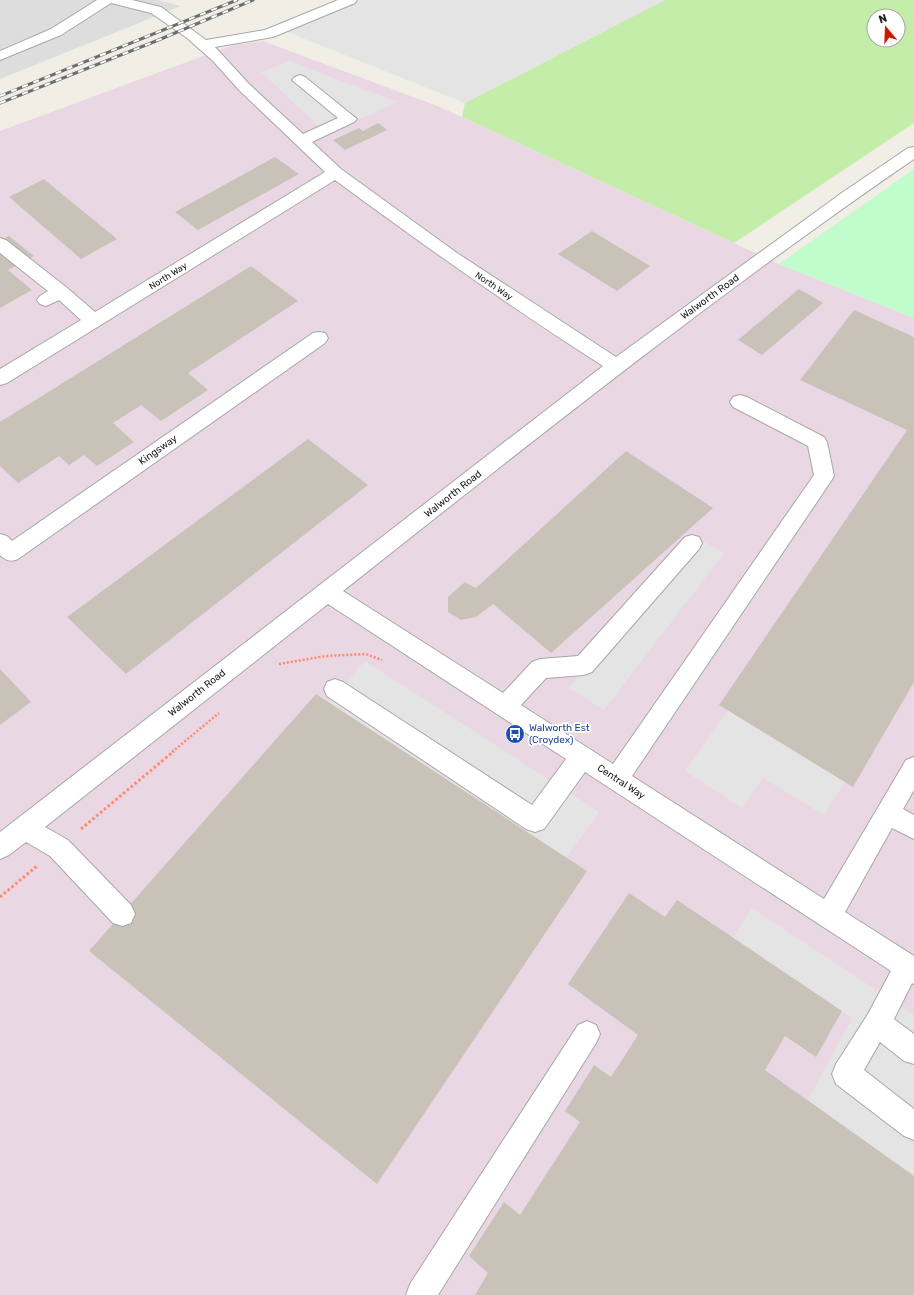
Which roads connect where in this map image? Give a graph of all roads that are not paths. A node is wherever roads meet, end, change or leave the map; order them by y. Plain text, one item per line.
1 (107, 0) edge
2 (115, 0) edge
3 (350, 0) edge
4 (203, 45) junction
5 (0, 56) edge
6 (300, 80) dead end
7 (302, 141) junction
8 (914, 152) edge
9 (335, 172) junction
10 (0, 244) edge
11 (94, 321) junction
12 (318, 338) dead end
13 (616, 366) junction
14 (0, 378) edge
15 (740, 402) dead end
16 (0, 542) edge
17 (692, 543) dead end
18 (327, 592) junction
19 (335, 689) dead end
20 (505, 707) junction
21 (582, 757) junction
22 (914, 768) edge
23 (616, 779) junction
24 (888, 813) junction
25 (24, 828) junction
26 (914, 828) edge
27 (0, 847) edge
28 (122, 914) dead end
29 (828, 916) junction
30 (911, 969) edge
31 (877, 1023) junction
32 (587, 1034) dead end
33 (914, 1051) edge
34 (914, 1126) edge
35 (421, 1295) edge

1 - 5 street
2 - 4 street, North Way
3 - 4 street
4 - 7 street, North Way
6 - 7 street
7 - 9 street, North Way
8 - 13 street, Walworth Road
9 - 11 street, North Way
9 - 13 street, North Way
10 - 11 street
11 - 14 street, North Way
12 - 16 street, Kingsway
13 - 18 street, Walworth Road
15 - 23 street
17 - 20 street
18 - 20 street, Central Way
18 - 25 street, Walworth Road
19 - 21 street
20 - 21 street, Central Way
21 - 23 street, Central Way
22 - 24 street
23 - 29 street, Central Way
24 - 26 street
24 - 29 street
25 - 27 street, Walworth Road
25 - 28 street
29 - 30 street, Central Way
30 - 31 street
31 - 33 street
31 - 34 street
32 - 35 street

